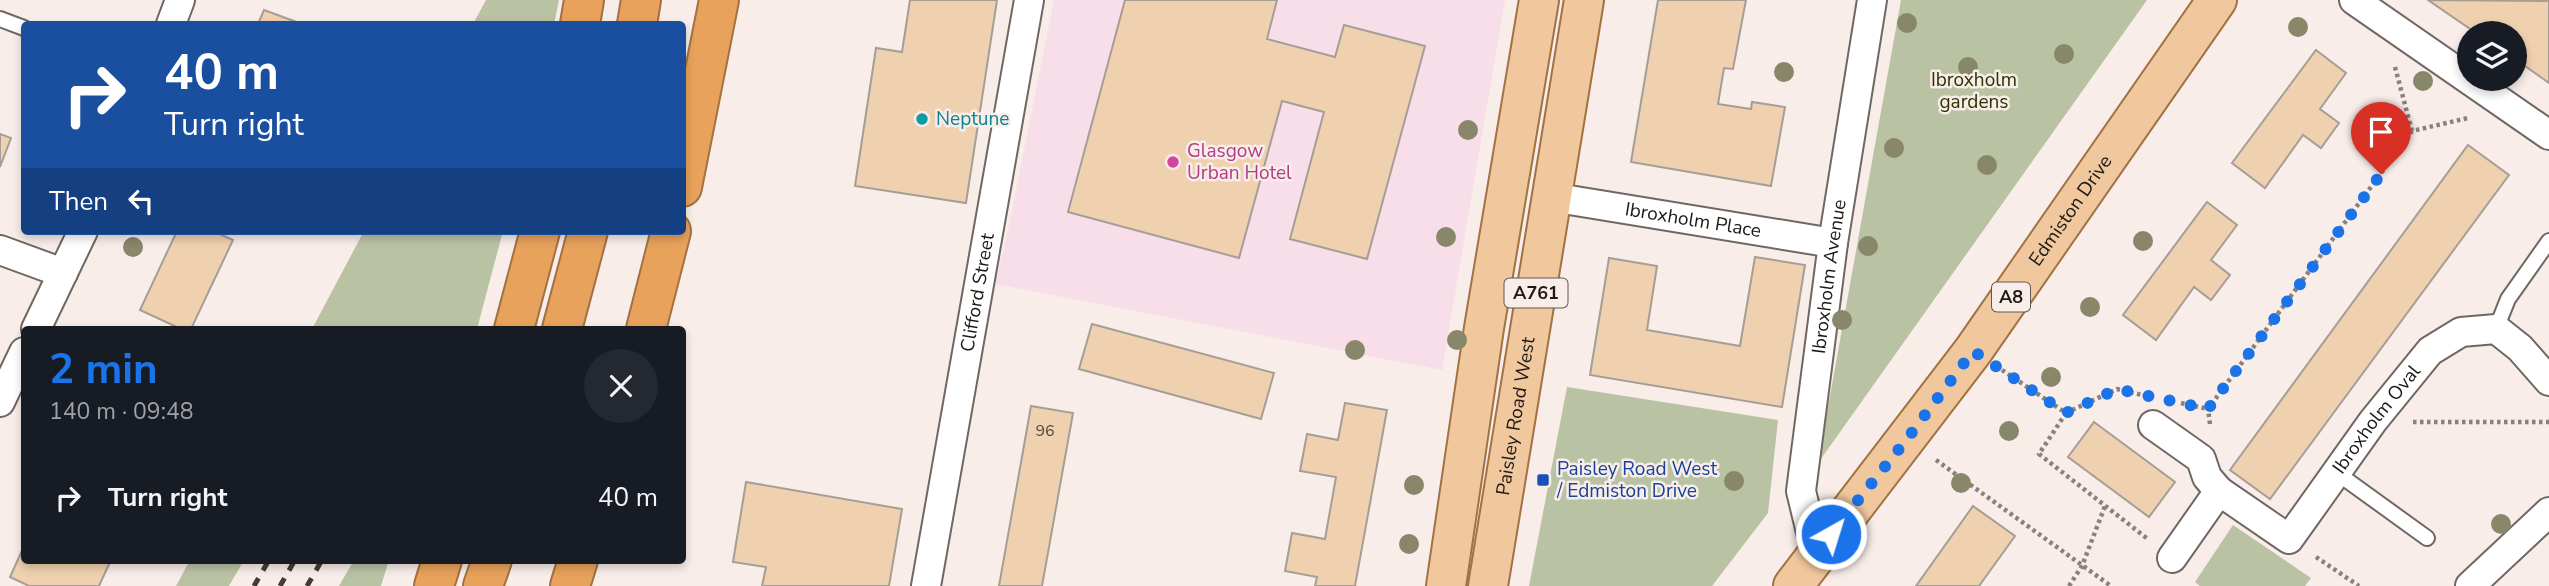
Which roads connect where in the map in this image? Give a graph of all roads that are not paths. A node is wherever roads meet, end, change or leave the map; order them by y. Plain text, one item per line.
1 (180, 0) edge
2 (584, 0) edge
3 (641, 0) edge
4 (719, 0) edge
5 (1029, 0) edge
6 (1539, 0) edge
7 (1584, 0) edge
8 (1872, 0) edge
9 (2217, 0) edge
10 (2354, 0) edge
11 (0, 19) edge
12 (172, 21) edge
13 (580, 21) edge
14 (638, 21) edge
15 (21, 27) edge
16 (2549, 135) edge
17 (686, 167) edge
18 (1529, 193) junction
19 (81, 235) edge
20 (539, 235) edge
21 (587, 235) edge
22 (670, 235) edge
23 (2549, 241) edge
24 (1833, 243) junction
25 (0, 250) edge
26 (63, 273) junction
27 (37, 326) edge
28 (515, 326) edge
29 (563, 326) edge
30 (647, 326) edge
31 (2496, 329) junction
32 (21, 358) edge
33 (2549, 382) edge
34 (0, 402) edge
35 (2153, 425) dead end
36 (2337, 473) junction
37 (2218, 491) junction
38 (2549, 512) edge
39 (2427, 538) dead end
40 (1816, 553) junction
41 (2172, 558) road end
42 (441, 564) edge
43 (491, 564) edge
44 (577, 564) edge
45 (434, 586) edge
46 (483, 586) edge
47 (570, 586) edge
48 (926, 586) edge
49 (1446, 586) edge
50 (1488, 586) edge
51 (1793, 586) edge
52 (2470, 586) edge

1 - 12 street
2 - 13 highway
3 - 14 highway
4 - 17 highway
5 - 48 street, Clifford Street
6 - 18 main road, Paisley Road West / A761
7 - 18 main road, Paisley Road West / A761
8 - 24 street, Ibroxholm Avenue
9 - 40 main road, Edmiston Drive / A8
10 - 16 street
11 - 15 lane
18 - 24 street, Ibroxholm Place
18 - 49 main road, Paisley Road West / A761
18 - 50 main road, Paisley Road West / A761
19 - 26 street
20 - 28 highway
21 - 29 highway
22 - 30 highway
23 - 31 lane
24 - 40 street, Ibroxholm Avenue
25 - 26 street
26 - 27 street
31 - 33 street
31 - 36 street, Ibroxholm Oval
32 - 34 street
35 - 37 street
36 - 37 street, Ibroxholm Oval
36 - 39 lane
37 - 41 street
38 - 52 street
40 - 51 main road, Edmiston Drive / A8
42 - 45 highway
43 - 46 highway
44 - 47 highway

